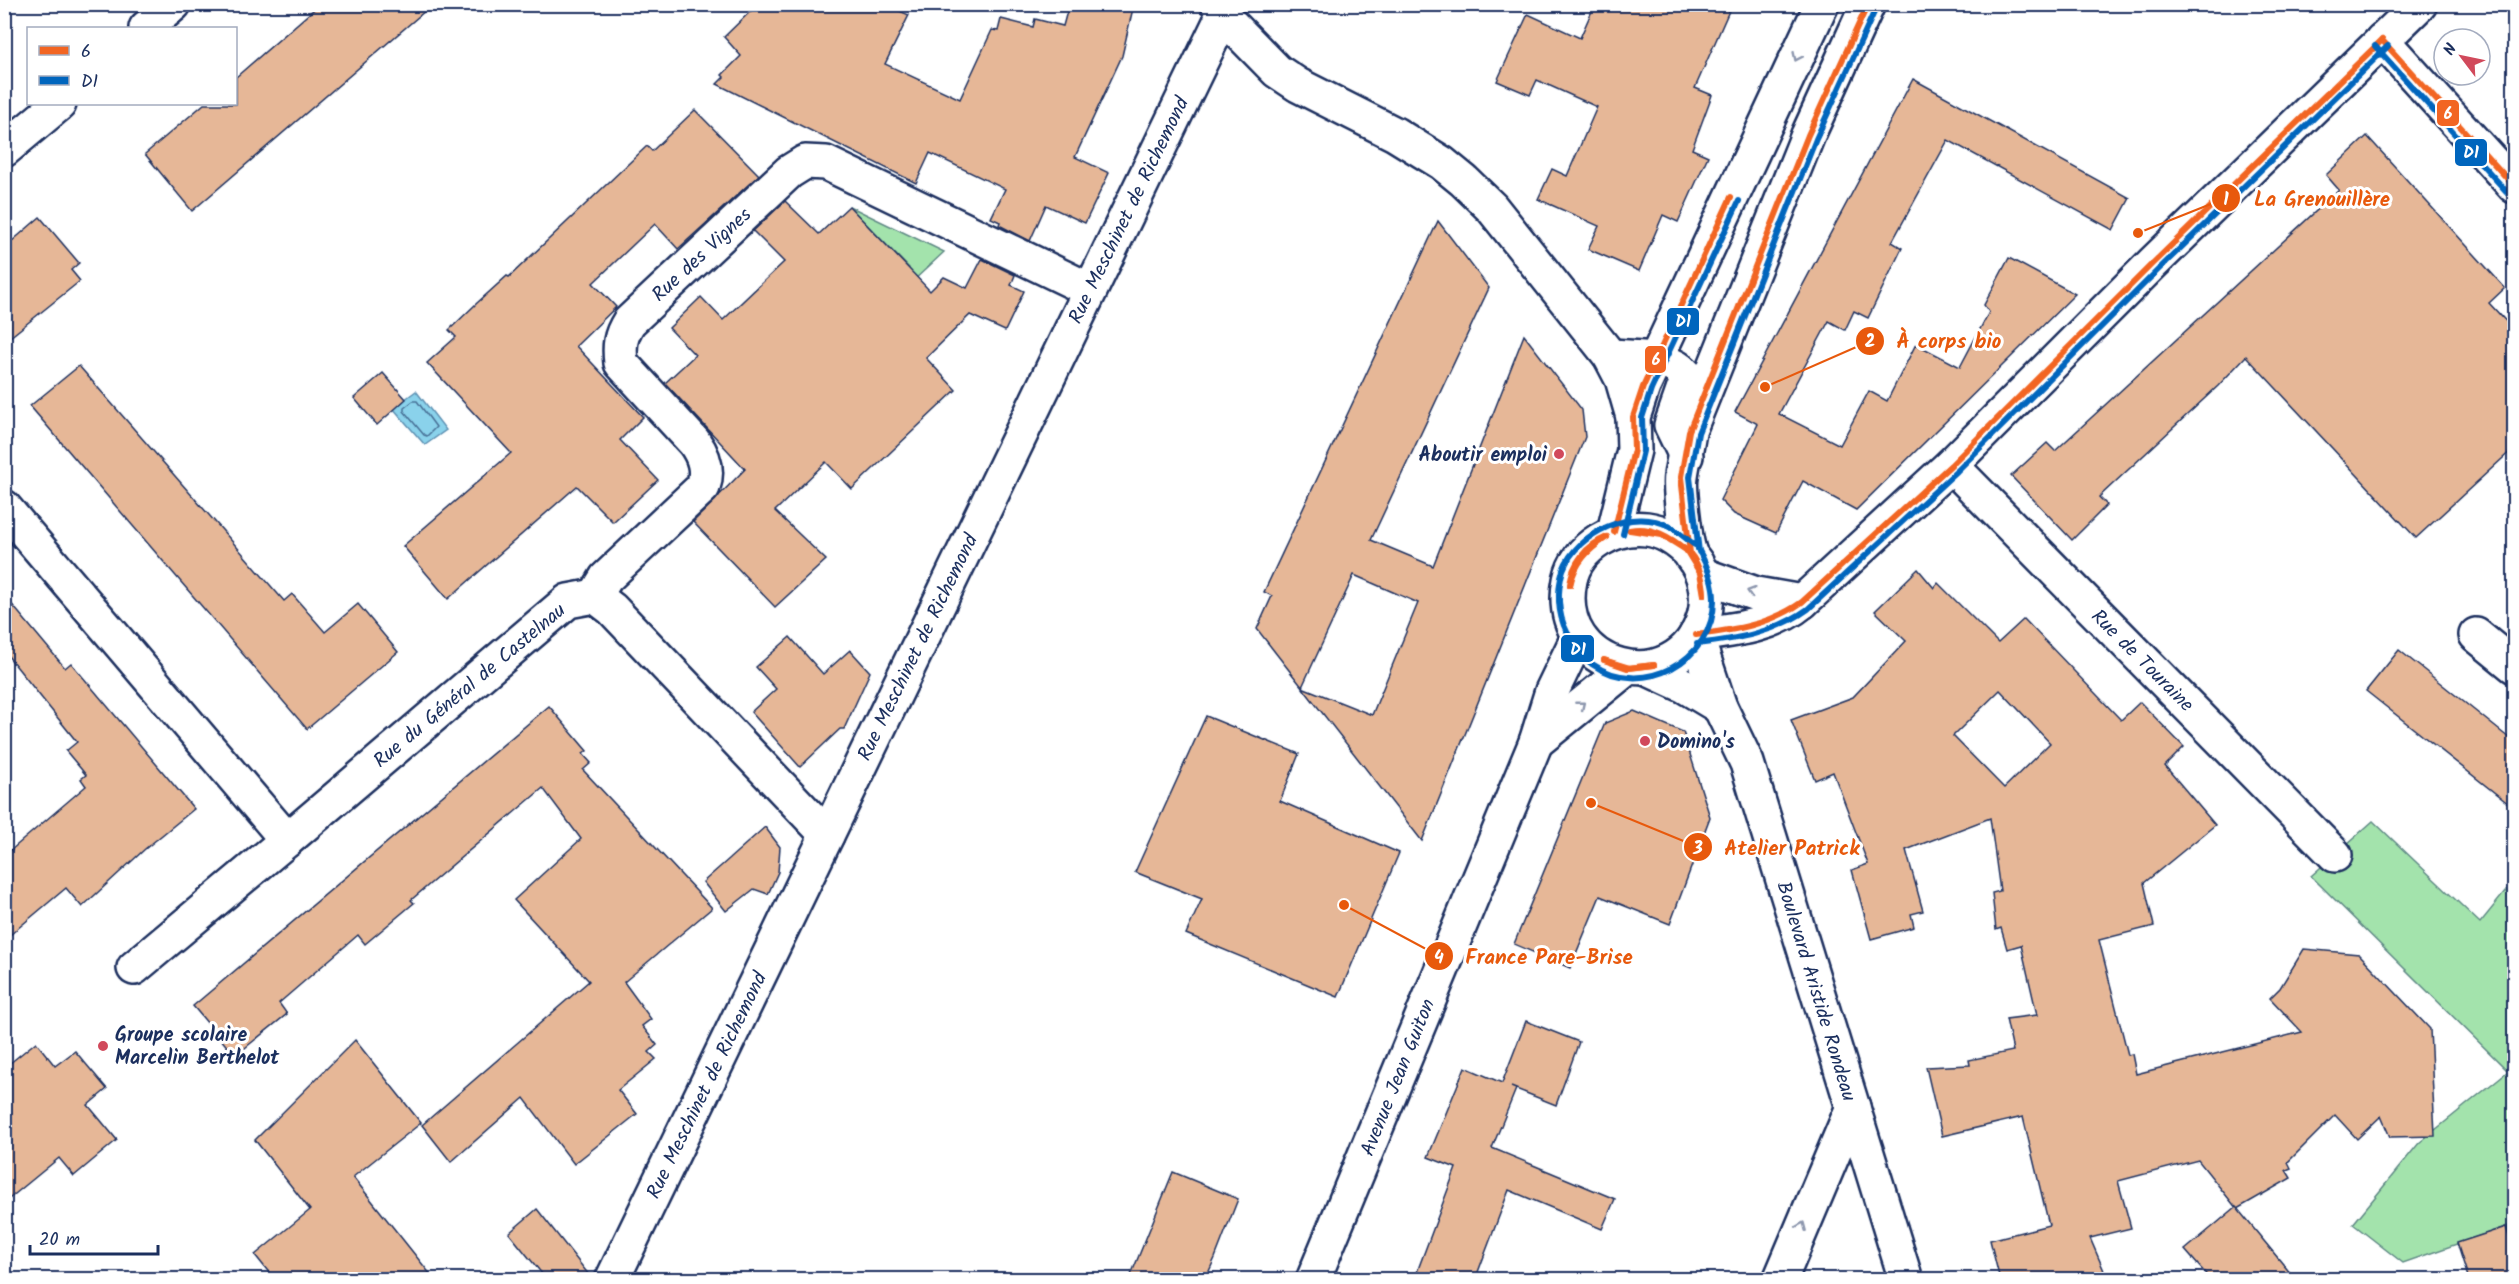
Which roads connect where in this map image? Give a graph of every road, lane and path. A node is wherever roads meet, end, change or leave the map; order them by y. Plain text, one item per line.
1 (174, 4) edge
2 (1822, 4) edge
3 (1868, 4) edge
4 (2420, 4) edge
5 (1220, 10) edge
6 (147, 27) edge
7 (2382, 40) junction
8 (58, 105) edge
9 (4, 150) edge
10 (2514, 186) edge
11 (1090, 290) junction
12 (1610, 356) junction
13 (1656, 359) junction
14 (1633, 417) junction
15 (1686, 456) junction
16 (1951, 465) junction
17 (4, 507) edge
18 (1614, 532) junction
19 (1696, 564) junction
20 (595, 596) junction
21 (1802, 602) junction
22 (1696, 635) junction
23 (2476, 635) dead end
24 (1578, 637) junction
25 (2514, 666) edge
26 (1636, 668) junction
27 (1720, 707) junction
28 (1536, 742) junction
29 (826, 835) junction
30 (287, 840) junction
31 (2335, 855) dead end
32 (134, 968) dead end
33 (1853, 1107) junction
34 (612, 1280) edge
35 (1313, 1280) edge
36 (1780, 1280) edge
37 (1906, 1280) edge

1 - 6 street
2 -> 13 street
3 - 15 street
4 - 7 street
5 - 11 street, Rue Meschinet de Richemond
5 - 12 street
7 - 10 street
7 - 16 street
8 - 9 street
11 - 20 street, Rue des Vignes
11 - 29 street, Rue Meschinet de Richemond
12 - 13 street
12 - 14 street
13 - 14 street
13 - 15 street
14 - 18 street
15 - 19 street
16 - 21 street
16 - 31 street, Rue de Touraine
17 - 30 street
18 - 19 street
18 - 24 street
21 -> 19 street
19 - 22 street
20 - 29 street
20 - 30 street, Rue du Général de Castelnau
21 - 22 street
22 - 26 street
22 - 27 street, Boulevard Aristide Rondeau
23 - 25 street
24 - 26 street
24 - 28 street, Avenue Jean Guiton
26 - 27 street
28 -> 26 street, Avenue Jean Guiton
27 - 33 street, Boulevard Aristide Rondeau
28 - 35 street, Avenue Jean Guiton
29 - 34 street, Rue Meschinet de Richemond
30 - 32 street, Rue du Général de Castelnau
36 -> 33 street
33 - 37 street, Boulevard Aristide Rondeau

